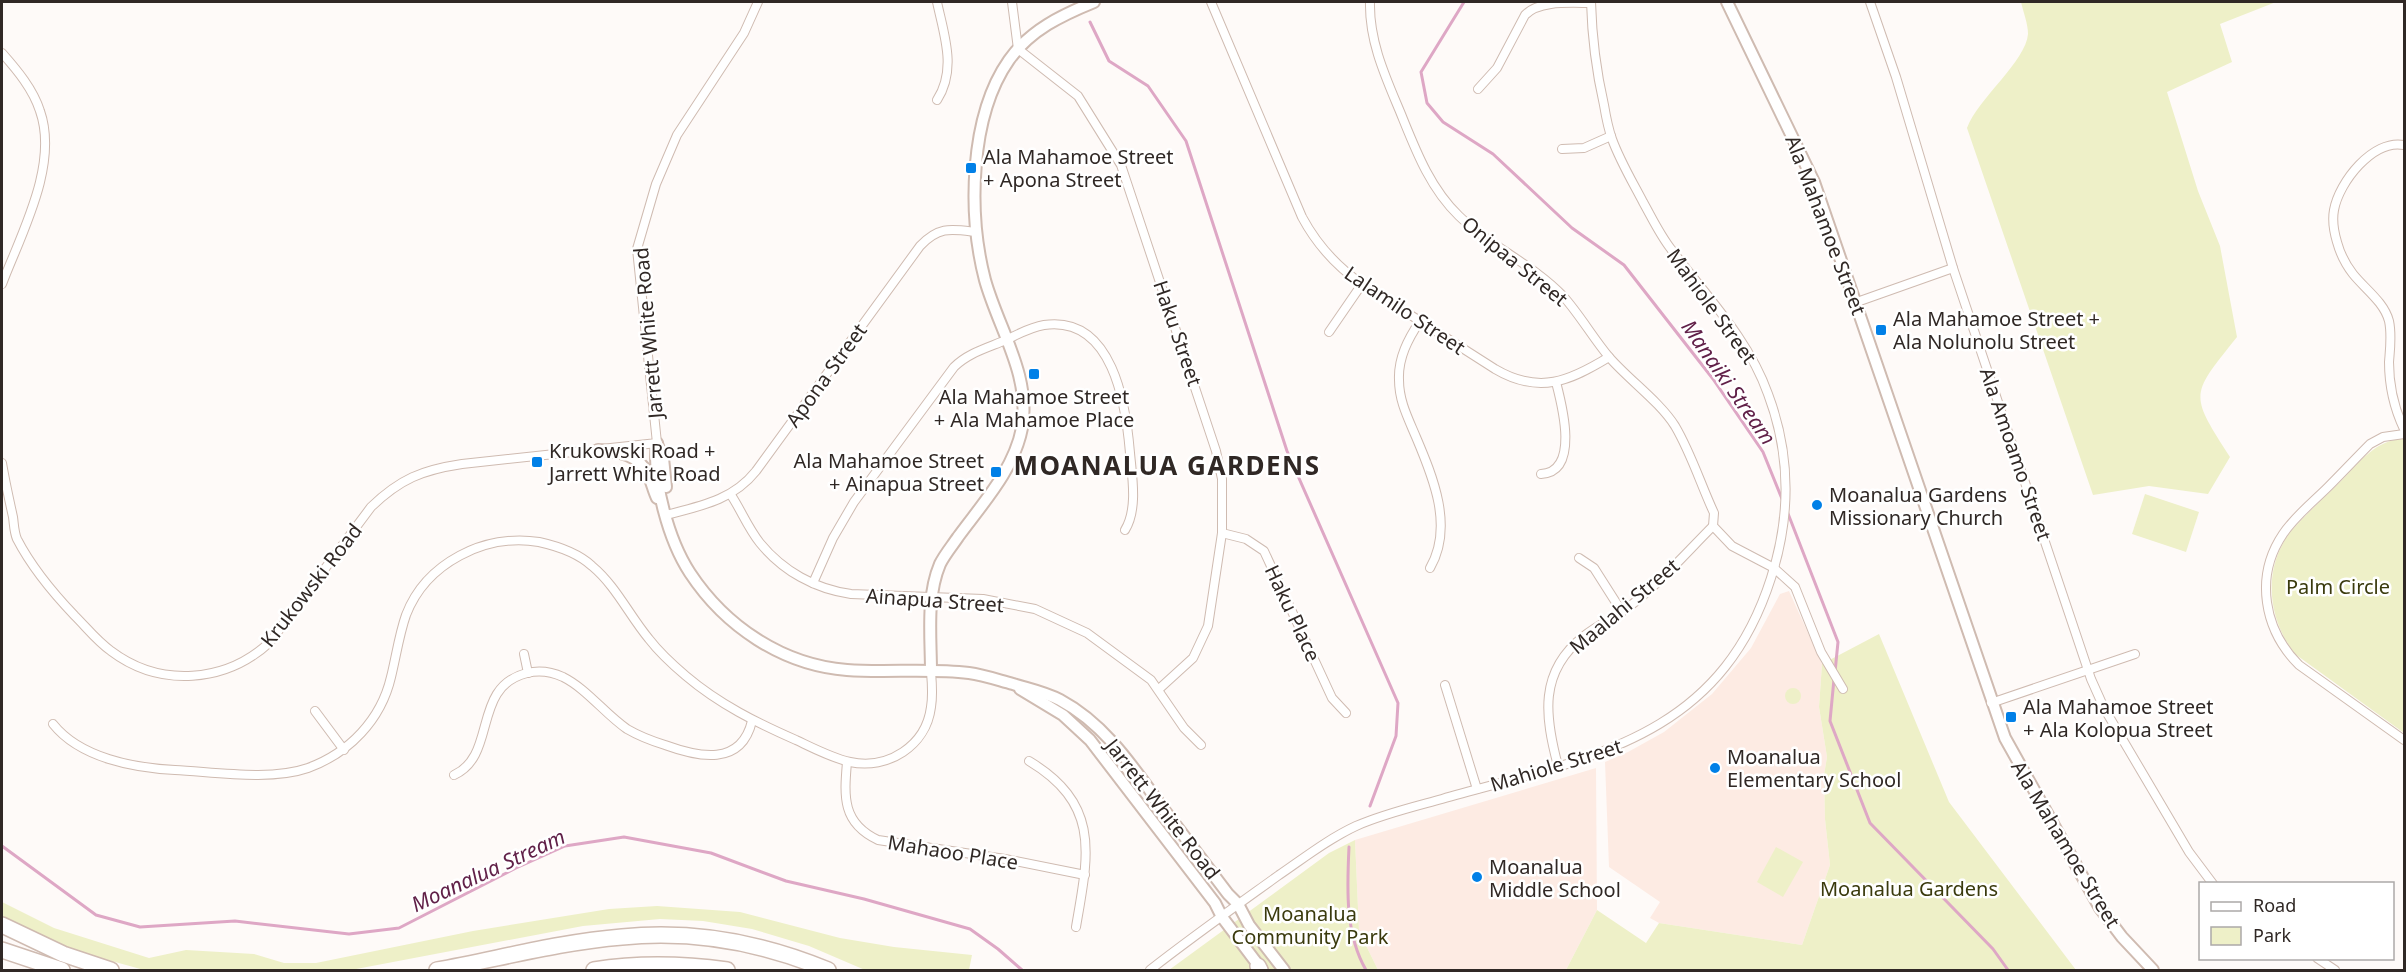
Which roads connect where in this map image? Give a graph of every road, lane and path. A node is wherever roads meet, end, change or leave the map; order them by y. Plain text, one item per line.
1 (758, 2) edge
2 (937, 2) edge
3 (1012, 2) edge
4 (1094, 2) edge
5 (1211, 2) edge
6 (1370, 2) edge
7 (1592, 2) edge
8 (1727, 2) edge
9 (1870, 2) edge
10 (1018, 49) junction
11 (2, 53) edge
12 (1478, 89) dead end
13 (937, 100) dead end
14 (1611, 136) junction
15 (2404, 145) edge
16 (1562, 149) dead end
17 (976, 232) junction
18 (1953, 268) junction
19 (2, 284) edge
20 (1362, 284) junction
21 (1857, 302) junction
22 (1420, 321) junction
23 (1329, 332) dead end
24 (1006, 339) junction
25 (1609, 357) junction
26 (1556, 382) junction
27 (2404, 429) edge
28 (2404, 434) edge
29 (657, 443) junction
30 (598, 450) junction
31 (2, 463) edge
32 (1541, 474) dead end
33 (731, 495) junction
34 (666, 513) junction
35 (1713, 526) junction
36 (1125, 530) dead end
37 (1222, 533) junction
38 (1579, 558) dead end
39 (1430, 568) dead end
40 (1774, 568) junction
41 (813, 583) junction
42 (932, 596) junction
43 (1622, 612) junction
44 (524, 654) dead end
45 (2135, 654) dead end
46 (2089, 670) junction
47 (931, 672) junction
48 (528, 673) junction
49 (1012, 684) junction
50 (1445, 685) dead end
51 (1159, 689) junction
52 (1843, 689) dead end
53 (1991, 703) junction
54 (315, 711) dead end
55 (1346, 713) dead end
56 (752, 721) junction
57 (53, 724) dead end
58 (2404, 740) edge
59 (1201, 745) dead end
60 (344, 750) junction
61 (1029, 760) dead end
62 (847, 762) junction
63 (1558, 766) junction
64 (454, 775) dead end
65 (1477, 789) junction
66 (1084, 874) junction
67 (2212, 882) edge
68 (1238, 904) junction
69 (1221, 917) junction
70 (2, 926) edge
71 (1076, 927) dead end
72 (2, 950) edge
73 (2320, 960) edge
74 (1260, 969) edge
75 (62, 970) edge
76 (111, 970) edge
77 (437, 970) edge
78 (594, 970) edge
79 (727, 970) edge
80 (828, 970) edge
81 (1150, 970) edge
82 (1284, 970) edge
83 (2153, 970) edge
84 (2334, 970) edge

1 - 29 street, Jarrett White Road
2 - 13 street
3 - 10 street
4 - 10 street
5 - 20 street, Lalamilo Street
6 - 25 street, Onipaa Street
7 - 12 street
7 - 14 street, Mahiole Street
8 - 21 street, Ala Mahamoe Street
9 - 18 street, Ala Amoamo Street
10 - 17 street
10 - 37 street, Haku Street
11 - 19 street
14 - 16 street
14 - 40 street, Mahiole Street
15 - 27 street
17 - 24 street
17 - 33 street, Apona Street
18 - 21 street
18 - 46 street, Ala Amoamo Street
20 - 22 street, Lalamilo Street
20 - 23 street
21 - 53 street, Ala Mahamoe Street
22 - 26 street, Lalamilo Street
22 - 39 street
24 - 36 street
24 - 41 street
24 - 42 street
25 - 26 street, Lalamilo Street
25 - 35 street, Onipaa Street
26 - 32 street
28 - 58 street
29 - 30 street, Krukowski Road
29 - 34 street, Jarrett White Road
30 - 31 street, Krukowski Road
30 - 34 street
33 - 34 street, Apona Street
33 - 41 street, Ainapua Street
34 - 47 street, Jarrett White Road
35 - 40 street
35 - 43 street, Maalahi Street
37 - 51 street, Haku Street
37 - 55 street, Haku Place
38 - 43 street
40 - 52 street
40 - 63 street, Mahiole Street
41 - 42 street, Ainapua Street
42 - 47 street
42 - 51 street, Ainapua Street
43 - 63 street, Maalahi Street
44 - 48 street
45 - 46 street
46 - 53 street
46 - 67 street, Ala Amoamo Street
47 - 49 street, Jarrett White Road
47 - 62 street
48 - 56 street
48 - 64 street
49 - 68 street, Jarrett White Road
49 - 69 street, Jarrett White Road
50 - 65 street
51 - 59 street, Ainapua Street
53 - 83 street, Ala Mahamoe Street
54 - 60 street
56 - 60 street
56 - 62 street
57 - 60 street
61 - 66 street
62 - 66 street, Mahaoo Place
63 - 65 street, Mahiole Street
65 - 68 street, Mahiole Street
66 - 71 street
68 - 69 street, Mahiole Street
68 - 82 street, Jarrett White Road
69 - 74 street, Jarrett White Road
69 - 81 street, Mahiole Street
70 - 76 highway
72 - 75 highway
73 - 84 street
77 - 80 highway
78 - 79 highway

